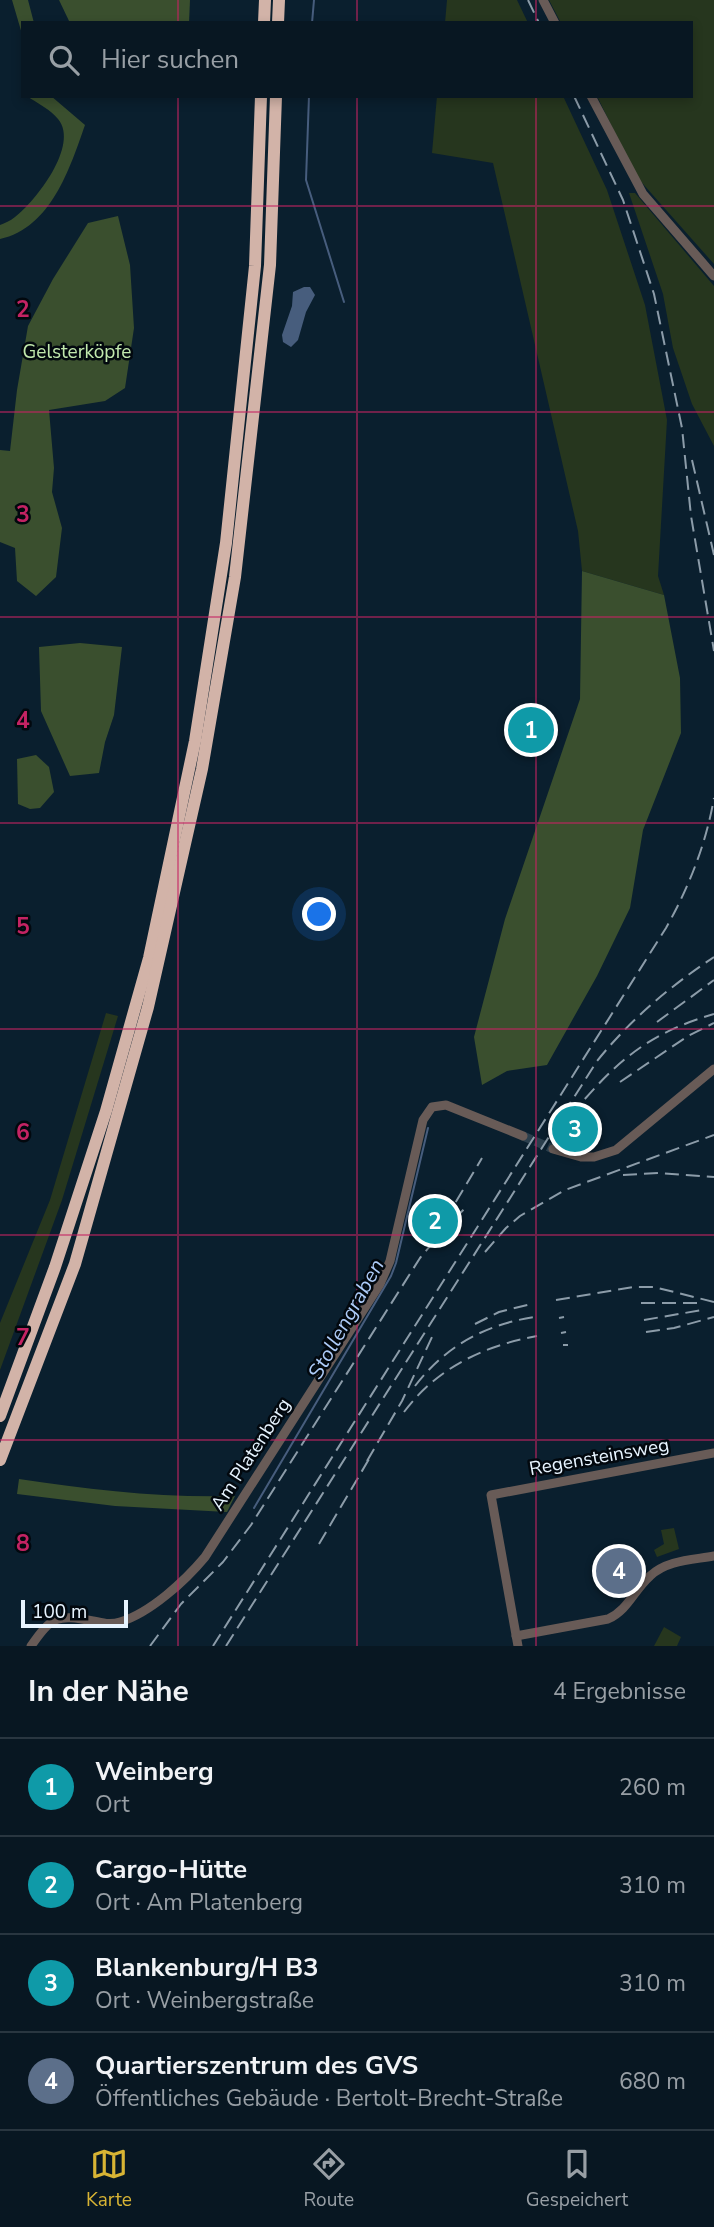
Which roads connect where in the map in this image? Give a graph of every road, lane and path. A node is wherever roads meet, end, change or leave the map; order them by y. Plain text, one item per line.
1 (265, 0) edge
2 (279, 0) edge
3 (544, 0) edge
4 (264, 21) edge
5 (278, 21) edge
6 (554, 21) edge
7 (261, 98) edge
8 (276, 98) edge
9 (592, 98) edge
10 (714, 276) edge
11 (714, 1069) edge
12 (523, 1136) tunnel mouth
13 (553, 1149) tunnel mouth
14 (0, 1416) edge
15 (714, 1453) edge
16 (0, 1460) edge
17 (714, 1556) edge
18 (517, 1641) edge
19 (31, 1646) edge

1 - 4 highway
2 - 5 highway
3 - 6 street
7 - 14 highway
8 - 16 highway
9 - 10 street
11 - 13 street
12 - 19 street, Am Platenberg
15 - 18 street, Regensteinsweg
17 - 18 street

